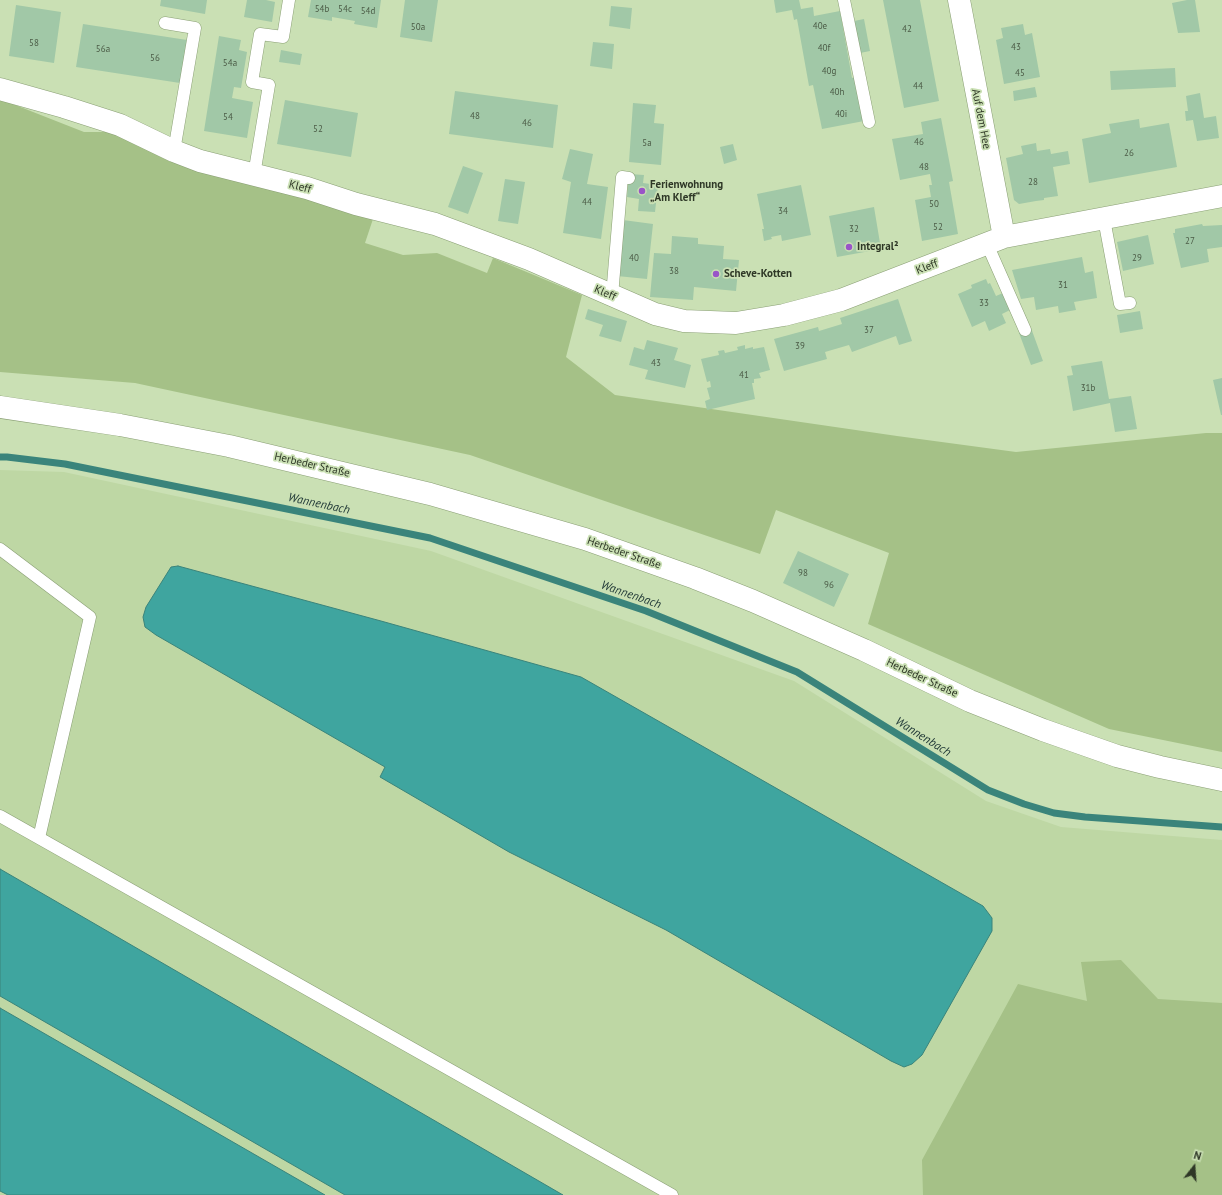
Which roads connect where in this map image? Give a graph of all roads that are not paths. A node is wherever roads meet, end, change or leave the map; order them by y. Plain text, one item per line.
1 (289, 0) edge
2 (844, 0) edge
3 (959, 0) edge
4 (165, 23) dead end
5 (0, 89) edge
6 (869, 122) dead end
7 (174, 151) junction
8 (254, 175) junction
9 (629, 178) dead end
10 (1222, 196) edge
11 (1104, 219) junction
12 (996, 240) junction
13 (612, 296) junction
14 (1130, 303) dead end
15 (1025, 330) dead end
16 (0, 407) edge
17 (0, 549) edge
18 (1222, 780) edge
19 (0, 816) edge
20 (39, 838) junction
21 (672, 1195) edge

1 - 8 lane
2 - 6 lane
3 - 12 street, Auf dem Hee
4 - 7 lane
5 - 7 street, Kleff
7 - 8 street, Kleff
8 - 13 street, Kleff
9 - 13 lane
10 - 11 street, Kleff
11 - 12 street, Kleff
11 - 14 lane
12 - 13 street, Kleff
12 - 15 lane
16 - 18 street, Herbeder Straße
17 - 20 lane
19 - 20 lane
20 - 21 lane

